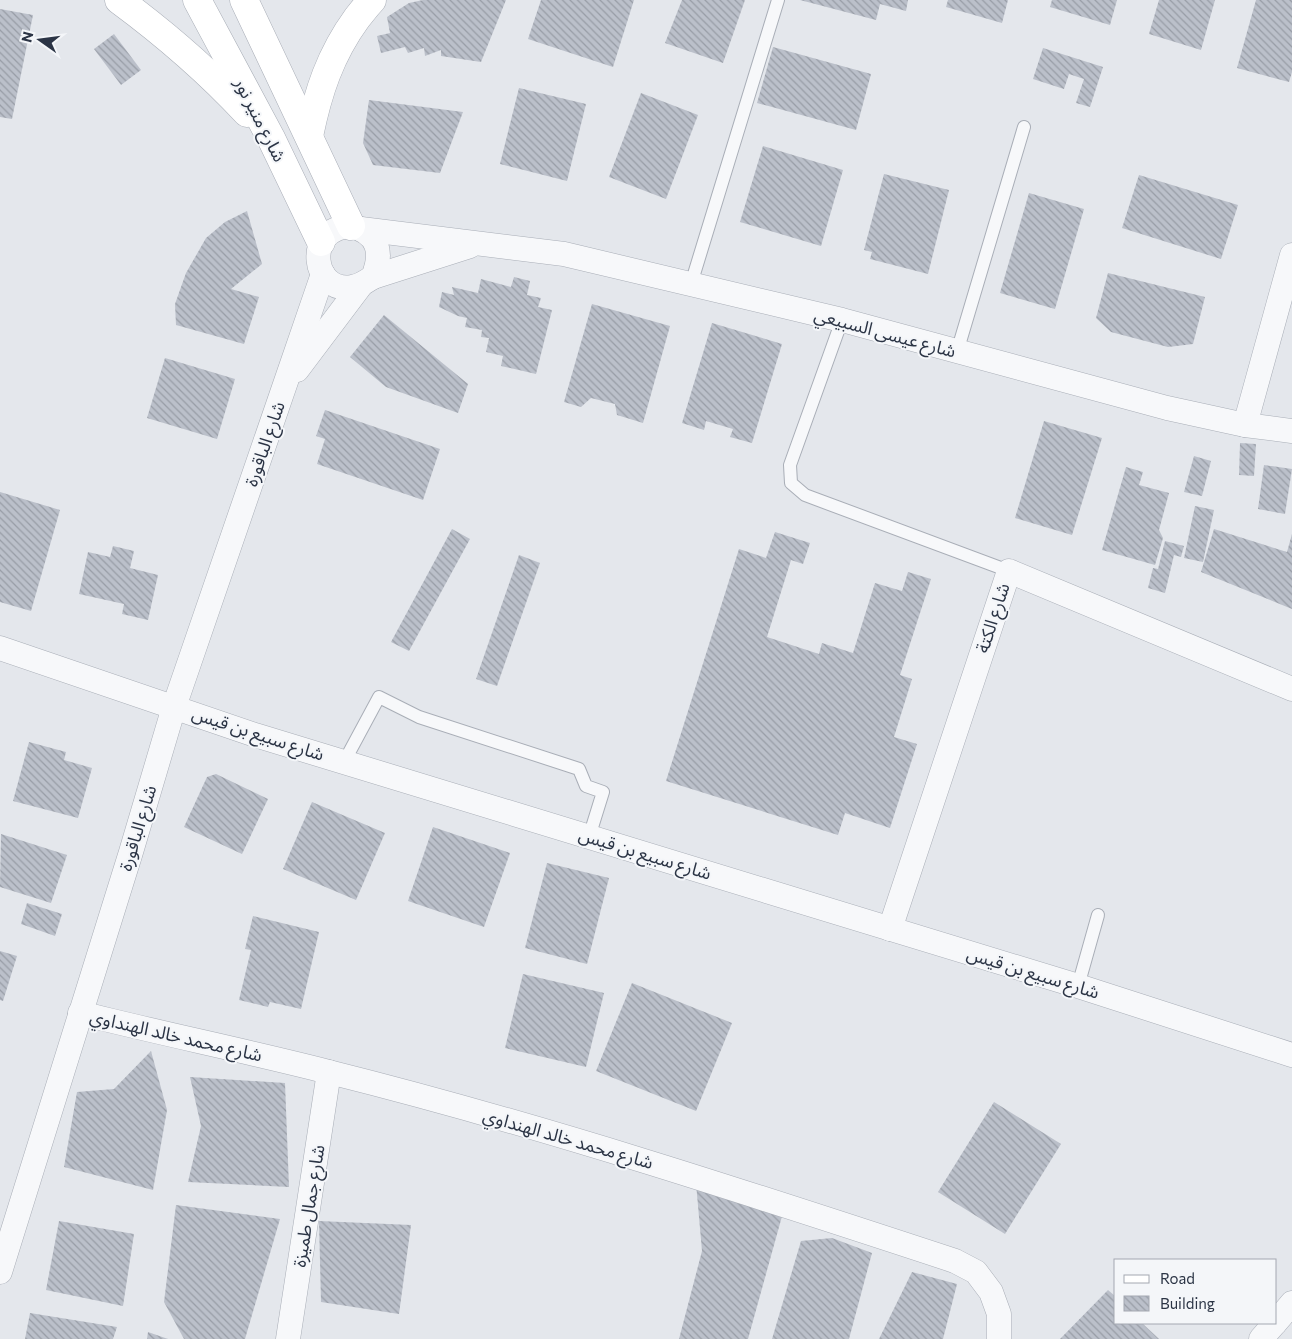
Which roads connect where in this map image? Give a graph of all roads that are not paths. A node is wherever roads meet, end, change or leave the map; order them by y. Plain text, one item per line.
1 (119, 0) edge
2 (197, 0) edge
3 (244, 0) edge
4 (372, 0) edge
5 (778, 0) edge
6 (1024, 127) dead end
7 (309, 136) junction
8 (270, 138) junction
9 (356, 227) junction
10 (321, 242) junction
11 (477, 244) junction
12 (1292, 255) edge
13 (323, 274) junction
14 (367, 281) junction
15 (691, 284) junction
16 (842, 320) junction
17 (956, 352) junction
18 (284, 388) junction
19 (1245, 424) junction
20 (1292, 431) edge
21 (1009, 571) junction
22 (0, 648) edge
23 (1292, 689) edge
24 (174, 707) junction
25 (344, 762) junction
26 (589, 837) junction
27 (1098, 914) dead end
28 (890, 929) junction
29 (1078, 986) junction
30 (80, 1013) junction
31 (1292, 1055) edge
32 (330, 1072) junction
33 (0, 1272) edge
34 (1292, 1303) edge
35 (1277, 1320) edge
36 (1273, 1324) edge
37 (288, 1339) edge
38 (999, 1339) edge
39 (1261, 1339) edge

1 - 8 street
2 - 8 street, شارع منير نور
3 - 7 street, شارع منير نور
4 - 7 street
5 - 15 lane
6 - 17 lane
7 - 9 street, شارع منير نور
8 - 10 street, شارع منير نور
9 - 10 street
9 - 11 street, شارع عيسى السبيعي
9 - 14 street
10 - 13 street
11 - 14 street, شارع عيسى السبيعي
11 - 15 street, شارع عيسى السبيعي
12 - 19 street
13 - 14 street
13 - 18 street, شارع الباقورة
14 - 18 street, شارع الباقورة
15 - 16 street, شارع عيسى السبيعي
16 - 17 street, شارع عيسى السبيعي
16 - 21 lane
17 - 19 street, شارع عيسى السبيعي
18 - 24 street, شارع الباقورة
19 - 20 street, شارع عيسى السبيعي
21 - 23 street, شارع الكتة
21 - 28 street, شارع الكتة
22 - 24 street, شارع سبيع بن قيس
24 - 25 street, شارع سبيع بن قيس
24 - 30 street, شارع الباقورة
25 - 26 street, شارع سبيع بن قيس
25 - 26 lane
26 - 28 street, شارع سبيع بن قيس
27 - 29 lane
28 - 29 street, شارع سبيع بن قيس
29 - 31 street, شارع سبيع بن قيس
30 - 32 street, شارع محمد خالد الهنداوي
30 - 33 street, شارع الباقورة
32 - 37 street, شارع جمال طميزة
32 - 38 street, شارع محمد خالد الهنداوي
34 - 35 street
36 - 39 street

